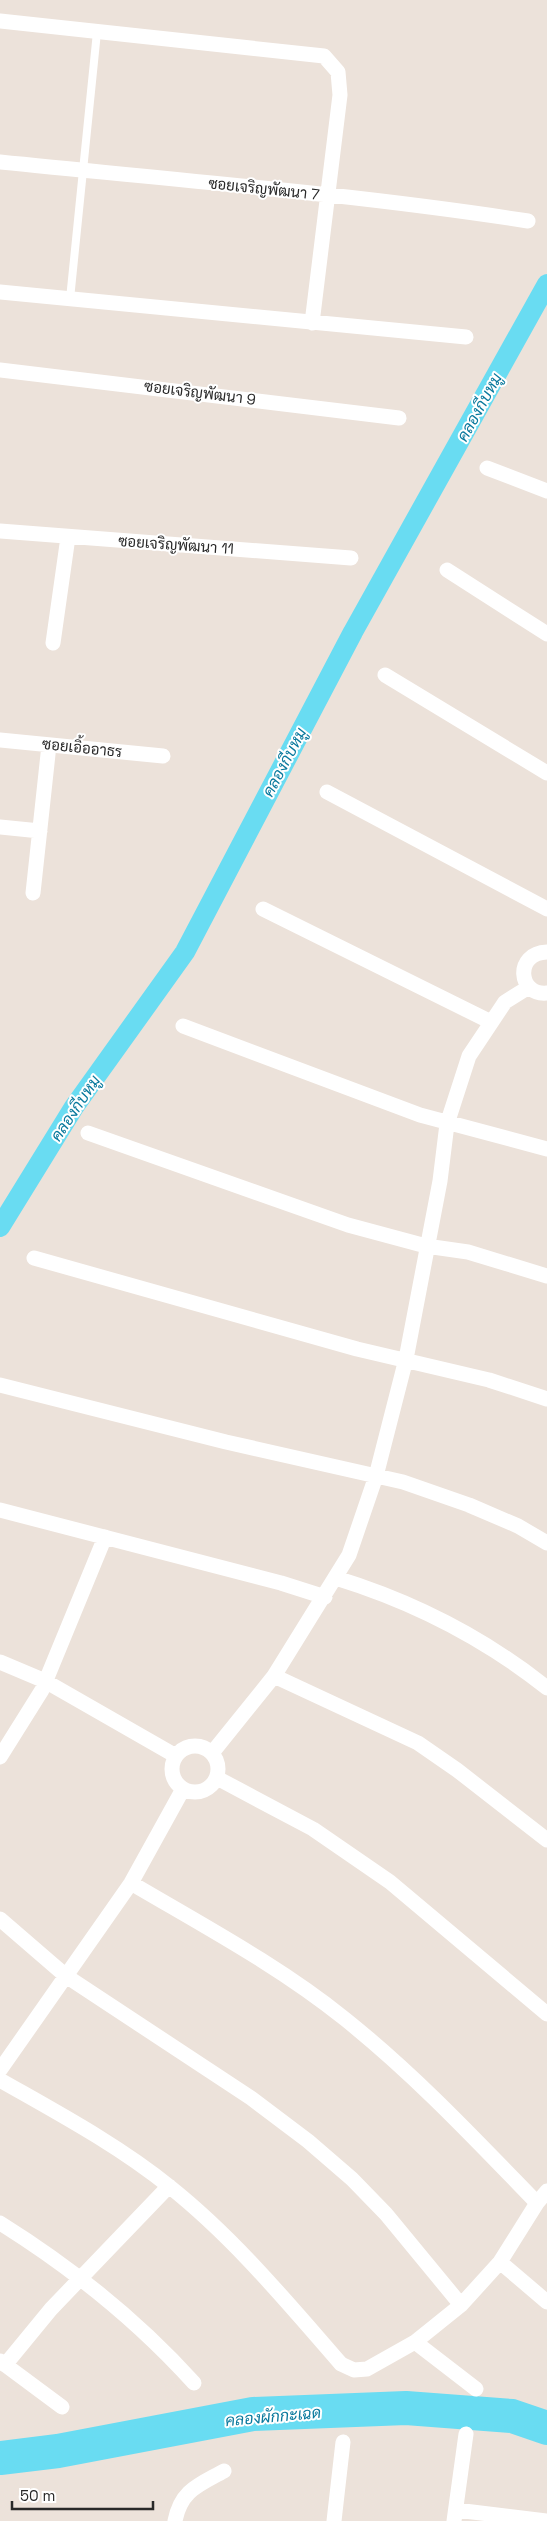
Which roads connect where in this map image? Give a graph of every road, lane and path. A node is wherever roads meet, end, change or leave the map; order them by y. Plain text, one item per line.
1 (0, 22) edge
2 (96, 32) junction
3 (0, 162) edge
4 (83, 171) junction
5 (327, 196) junction
6 (528, 221) dead end
7 (0, 292) edge
8 (70, 299) junction
9 (312, 323) junction
10 (466, 337) dead end
11 (0, 370) edge
12 (399, 418) dead end
13 (487, 468) dead end
14 (547, 491) edge
15 (0, 531) edge
16 (68, 537) junction
17 (351, 558) dead end
18 (447, 570) dead end
19 (547, 634) edge
20 (53, 643) dead end
21 (385, 675) dead end
22 (0, 740) edge
23 (49, 745) junction
24 (163, 756) dead end
25 (547, 773) edge
26 (327, 792) dead end
27 (0, 827) edge
28 (40, 831) junction
29 (33, 893) dead end
30 (263, 909) dead end
31 (547, 909) edge
32 (547, 952) edge
33 (528, 987) junction
34 (547, 993) edge
35 (491, 1022) junction
36 (183, 1026) dead end
37 (448, 1124) junction
38 (88, 1133) dead end
39 (547, 1149) edge
40 (426, 1246) junction
41 (34, 1258) dead end
42 (547, 1276) edge
43 (406, 1359) junction
44 (0, 1384) edge
45 (547, 1399) edge
46 (376, 1476) junction
47 (0, 1510) edge
48 (105, 1537) junction
49 (547, 1543) edge
50 (336, 1578) junction
51 (325, 1597) junction
52 (0, 1662) edge
53 (274, 1676) junction
54 (45, 1681) junction
55 (547, 1688) edge
56 (212, 1753) junction
57 (176, 1756) junction
58 (0, 1757) edge
59 (217, 1778) junction
60 (183, 1788) junction
61 (547, 1840) edge
62 (131, 1883) junction
63 (0, 1919) edge
64 (66, 1976) junction
65 (547, 2014) edge
66 (0, 2070) edge
67 (0, 2080) edge
68 (169, 2186) junction
69 (547, 2191) edge
70 (536, 2203) junction
71 (0, 2223) edge
72 (500, 2262) junction
73 (82, 2279) junction
74 (547, 2302) edge
75 (461, 2305) junction
76 (415, 2342) junction
77 (3, 2363) edge
78 (194, 2383) dead end
79 (476, 2389) dead end
80 (62, 2407) dead end
81 (466, 2434) dead end
82 (343, 2442) dead end
83 (224, 2471) dead end
84 (455, 2516) edge
85 (176, 2521) edge
86 (334, 2521) edge
87 (547, 2521) edge

1 - 2 street
2 - 4 lane
2 - 5 street
3 - 4 street, ซอยเจริญพัฒนา 7
4 - 5 street, ซอยเจริญพัฒนา 7
4 - 8 lane
5 - 6 street, ซอยเจริญพัฒนา 7
5 - 9 street
7 - 8 street
8 - 9 street
9 - 10 street
11 - 12 street, ซอยเจริญพัฒนา 9
13 - 14 street
15 - 16 street, ซอยเจริญพัฒนา 11
16 - 17 street, ซอยเจริญพัฒนา 11
16 - 20 street
18 - 19 street
21 - 25 street
22 - 23 street, ซอยเอิ้ออาธร
23 - 24 street, ซอยเอิ้ออาธร
23 - 28 street
26 - 31 street
27 - 28 street
28 - 29 street
30 - 35 street
32 - 33 street
33 - 34 street
33 - 35 street
35 - 37 street
36 - 37 street
37 - 39 street
37 - 40 street
38 - 40 street
40 - 42 street
40 - 43 street
41 - 43 street
43 - 45 street
43 - 46 street
44 - 46 street
46 - 49 street
46 - 50 street
47 - 48 street
48 - 51 street
48 - 54 street
50 - 51 street
50 - 55 street
51 - 53 street
52 - 54 street
53 - 56 street
53 - 61 street
54 - 57 street
54 - 58 street
56 - 57 street
56 - 59 street
57 - 60 street
59 - 60 street
59 - 65 street
60 - 62 street
62 - 64 street
62 - 70 street
63 - 64 street
64 - 66 street
64 - 75 street
67 - 68 street
68 - 73 street
68 - 76 street
69 - 70 street
70 - 72 street
71 - 73 street
72 - 74 street
72 - 75 street
73 - 77 street
73 - 78 street
75 - 76 street
76 - 79 street
77 - 80 street
81 - 84 street
82 - 86 street
83 - 85 street
84 - 87 street

